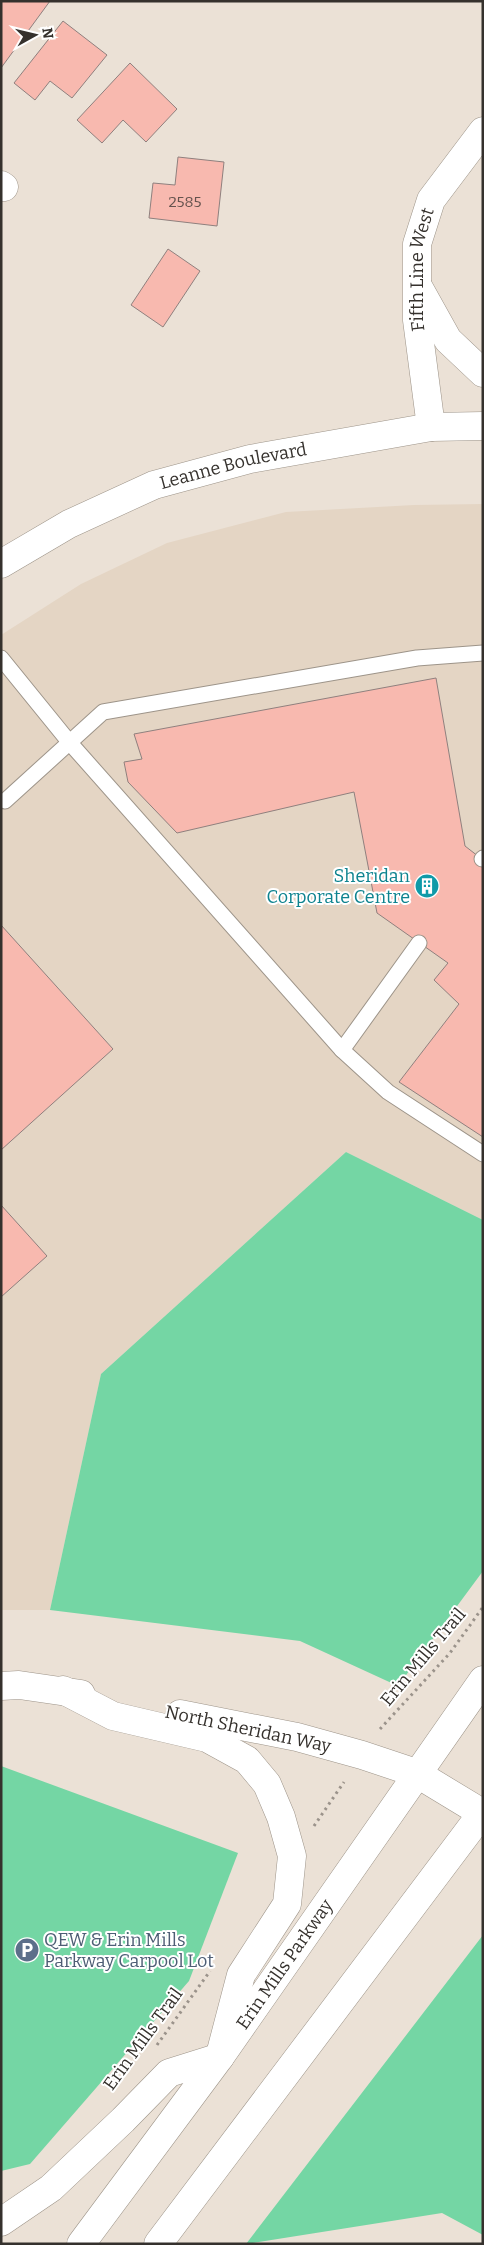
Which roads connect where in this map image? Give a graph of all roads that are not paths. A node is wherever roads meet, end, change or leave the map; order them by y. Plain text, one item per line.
1 (483, 131) edge
2 (418, 287) junction
3 (483, 373) edge
4 (483, 426) edge
5 (431, 427) junction
6 (1, 564) edge
7 (483, 653) edge
8 (1, 658) edge
9 (70, 743) junction
10 (5, 801) dead end
11 (419, 943) dead end
12 (342, 1050) junction
13 (483, 1154) edge
14 (483, 1680) edge
15 (1, 1686) edge
16 (64, 1690) junction
17 (416, 1773) junction
18 (482, 1813) edge
19 (220, 2057) junction
20 (1, 2222) edge
21 (81, 2244) edge
22 (158, 2244) edge

1 - 2 main road, Fifth Line West
2 - 3 main road
2 - 5 main road, Fifth Line West
4 - 5 main road, Leanne Boulevard
5 - 6 main road, Leanne Boulevard
7 - 9 lane
8 - 9 lane
9 - 10 lane
9 - 12 lane
11 - 12 lane
12 - 13 lane
14 - 17 main road, Erin Mills Parkway
15 - 16 main road, North Sheridan Way
16 - 17 main road, North Sheridan Way
16 - 19 main road
17 - 18 main road, North Sheridan Way
17 - 19 main road, Erin Mills Parkway
18 - 22 main road
19 - 20 main road
19 - 21 main road, Erin Mills Parkway

